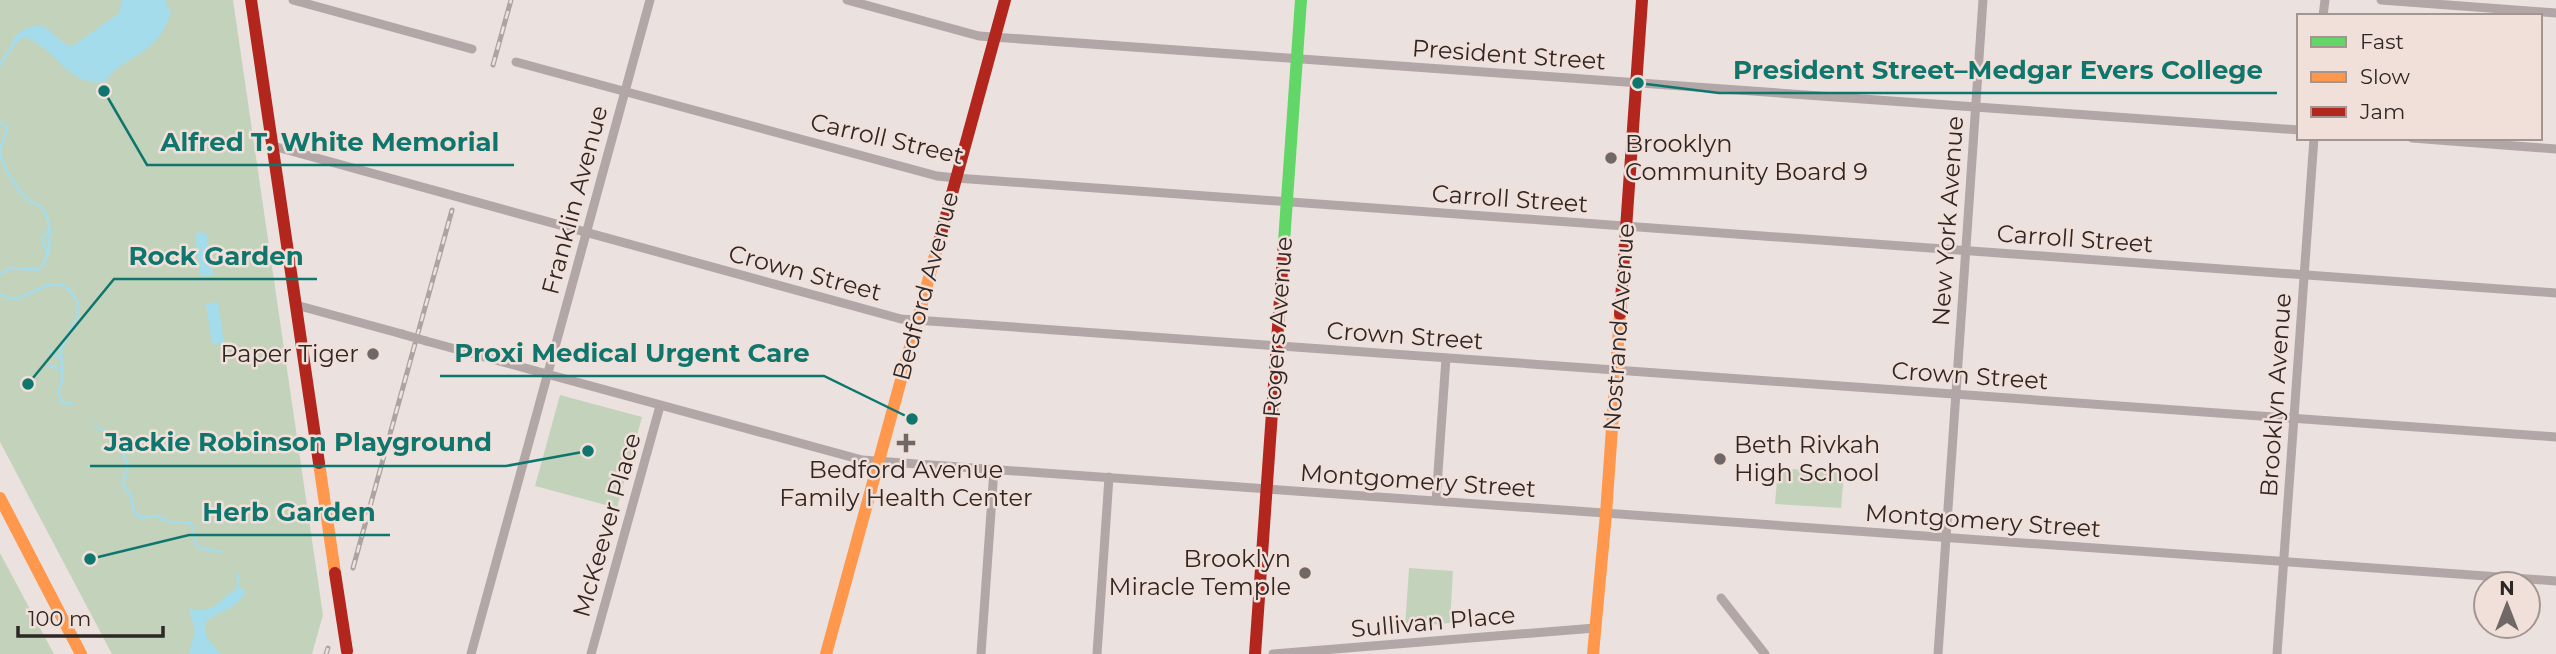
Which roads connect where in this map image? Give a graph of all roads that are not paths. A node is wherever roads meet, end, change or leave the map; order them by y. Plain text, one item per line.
1 (251, 0) edge
2 (293, 0) edge
3 (650, 0) edge
4 (847, 0) edge
5 (1005, 0) edge
6 (1301, 0) edge
7 (1642, 0) edge
8 (1983, 0) edge
9 (2381, 0) edge
10 (2556, 13) edge
11 (995, 37) junction
12 (472, 49) dead end
13 (1297, 59) junction
14 (516, 62) dead end
15 (1636, 83) junction
16 (625, 91) junction
17 (1976, 107) junction
18 (2297, 130) edge
19 (2314, 140) edge
20 (2438, 140) edge
21 (272, 146) junction
22 (2556, 149) edge
23 (956, 178) junction
24 (1287, 202) junction
25 (1626, 226) junction
26 (586, 233) junction
27 (1965, 251) junction
28 (2304, 275) junction
29 (2556, 293) edge
30 (296, 304) junction
31 (917, 320) junction
32 (1277, 346) junction
33 (1446, 358) junction
34 (1616, 370) junction
35 (547, 374) junction
36 (1955, 394) junction
37 (660, 406) junction
38 (2294, 418) junction
39 (2556, 437) edge
40 (878, 461) junction
41 (994, 469) junction
42 (1109, 477) junction
43 (1266, 489) junction
44 (0, 498) edge
45 (1436, 501) junction
46 (1606, 514) junction
47 (1945, 537) junction
48 (2284, 561) junction
49 (2556, 581) edge
50 (1721, 598) dead end
51 (1595, 628) junction
52 (347, 652) edge
53 (81, 654) edge
54 (471, 654) edge
55 (591, 654) edge
56 (826, 654) edge
57 (981, 654) edge
58 (1097, 654) edge
59 (1255, 654) edge
60 (1273, 654) edge
61 (1593, 654) edge
62 (1765, 654) edge
63 (1938, 654) edge
64 (2277, 654) edge

1 - 21 main road
2 - 12 street
3 - 16 street, Franklin Avenue
4 - 11 street, President Street
5 - 11 main road, Bedford Avenue
6 - 13 main road, Rogers Avenue
7 - 15 main road, Nostrand Avenue
8 - 17 street, New York Avenue
9 - 10 street
11 - 13 street, President Street
11 - 23 main road, Bedford Avenue
13 - 15 street, President Street
13 - 24 main road, Rogers Avenue
14 - 16 street, Carroll Street
15 - 17 street, President Street
15 - 25 main road, Nostrand Avenue
16 - 23 street, Carroll Street
16 - 26 street, Franklin Avenue
17 - 18 street, President Street
17 - 27 street, New York Avenue
19 - 28 street, Brooklyn Avenue
20 - 22 street
21 - 26 street, Crown Street
21 - 30 main road
23 - 24 street, Carroll Street
23 - 31 main road, Bedford Avenue
24 - 25 street, Carroll Street
24 - 32 main road, Rogers Avenue
25 - 27 street, Carroll Street
25 - 34 main road, Nostrand Avenue
26 - 31 street, Crown Street
26 - 35 street, Franklin Avenue
27 - 28 street, Carroll Street
27 - 36 street, New York Avenue
28 - 29 street, Carroll Street
28 - 38 street, Brooklyn Avenue
30 - 35 street, Montgomery Street, bridge
30 - 52 main road, bridge
31 - 32 street, Crown Street
31 - 40 main road, Bedford Avenue
32 - 33 street, Crown Street
32 - 43 main road, Rogers Avenue
33 - 34 street, Crown Street
33 - 45 street
34 - 36 street, Crown Street
34 - 46 main road, Nostrand Avenue
35 - 37 street, Montgomery Street
35 - 54 street, Franklin Avenue
36 - 38 street, Crown Street
36 - 47 street, New York Avenue
37 - 40 street, Montgomery Street
37 - 55 street, McKeever Place
38 - 39 street, Crown Street
38 - 48 street, Brooklyn Avenue
40 - 41 street, Montgomery Street
40 - 56 main road, Bedford Avenue
41 - 42 street, Montgomery Street
41 - 57 street
42 - 43 street, Montgomery Street
42 - 58 street
43 - 45 street, Montgomery Street
43 - 59 main road, Rogers Avenue
44 - 53 main road
45 - 46 street, Montgomery Street
46 - 47 street, Montgomery Street
46 - 51 main road, Nostrand Avenue
47 - 48 street, Montgomery Street
47 - 63 street, New York Avenue
48 - 49 street, Montgomery Street
48 - 64 street, Brooklyn Avenue
50 - 62 street
51 - 60 street, Sullivan Place
51 - 61 main road, Nostrand Avenue

